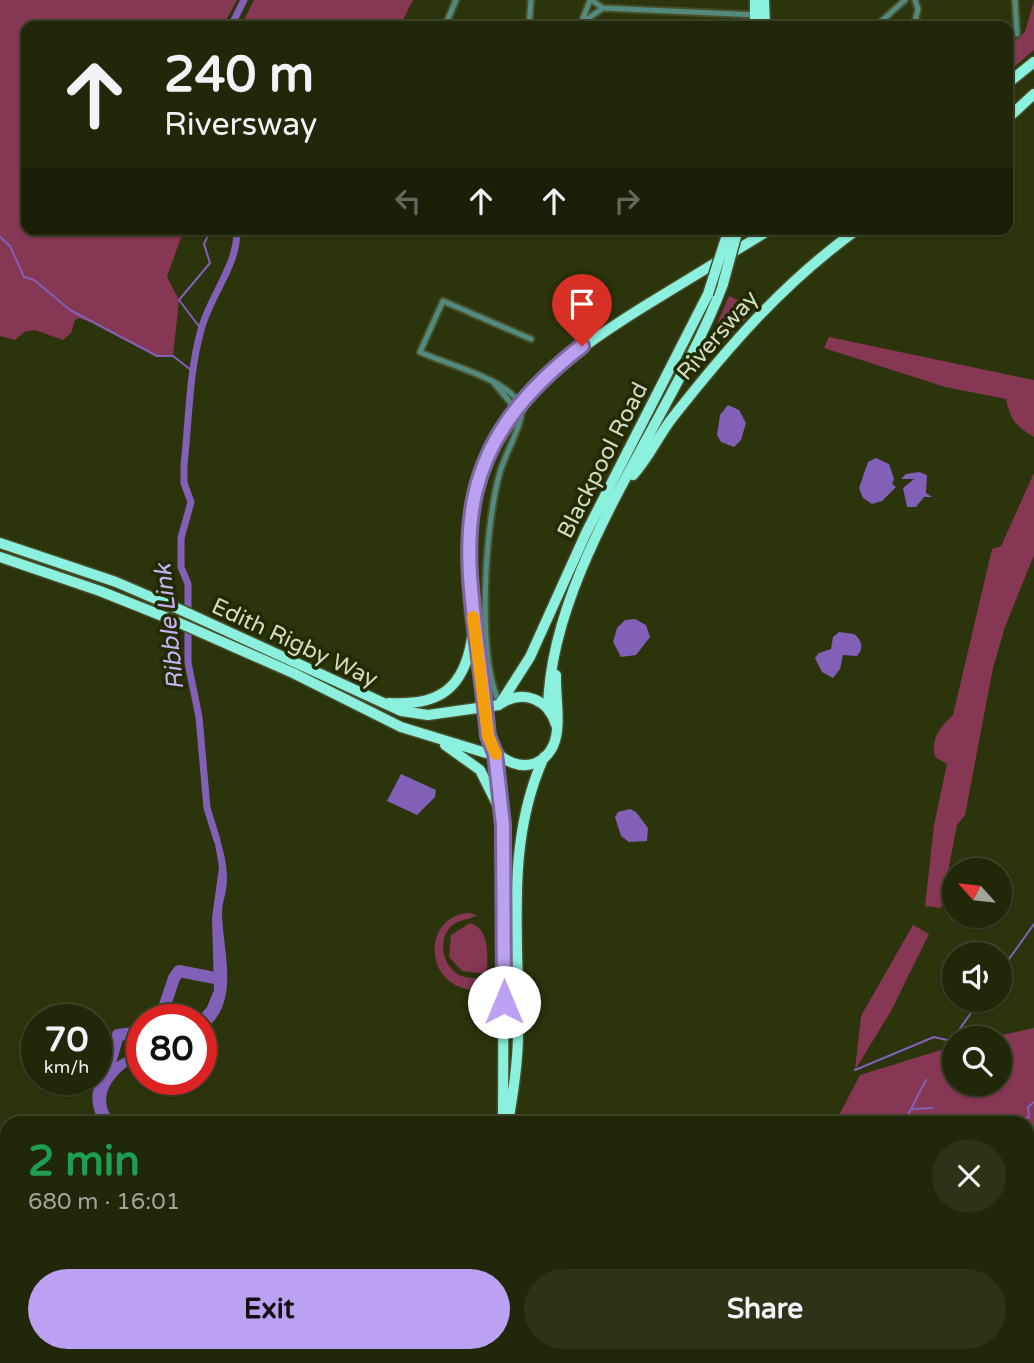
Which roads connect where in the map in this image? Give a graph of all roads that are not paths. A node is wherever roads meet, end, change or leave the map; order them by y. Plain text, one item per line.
1 (456, 0) edge
2 (531, 0) edge
3 (591, 0) edge
4 (755, 0) edge
5 (764, 0) edge
6 (905, 0) edge
7 (915, 0) edge
8 (1014, 0) edge
9 (603, 8) junction
10 (760, 15) junction
11 (447, 21) edge
12 (529, 21) edge
13 (583, 21) edge
14 (586, 21) edge
15 (757, 21) edge
16 (763, 21) edge
17 (882, 21) edge
18 (915, 21) edge
19 (1017, 34) dead end
20 (1034, 62) edge
21 (1013, 79) edge
22 (1034, 94) edge
23 (1013, 113) edge
24 (726, 235) edge
25 (736, 235) edge
26 (761, 235) edge
27 (851, 235) edge
28 (531, 340) dead end
29 (519, 406) junction
30 (624, 483) junction
31 (0, 543) edge
32 (0, 557) edge
33 (474, 624) junction
34 (561, 627) junction
35 (493, 687) junction
36 (511, 688) junction
37 (378, 702) junction
38 (485, 705) junction
39 (500, 705) junction
40 (548, 708) junction
41 (556, 725) junction
42 (488, 727) junction
43 (429, 737) junction
44 (495, 753) junction
45 (544, 757) junction
46 (503, 818) junction
47 (505, 1116) edge
48 (506, 1116) edge

1 - 11 street
2 - 12 street
3 - 9 street
3 - 13 street
4 - 10 highway
5 - 10 highway
6 - 17 street
7 - 18 street
8 - 19 street
9 - 10 street
9 - 14 street
10 - 15 highway
10 - 16 highway
20 - 21 highway
22 - 23 highway
24 - 36 highway, Blackpool Road, bridge
25 - 30 highway, Blackpool Road, bridge
26 - 29 highway, Riversway
27 - 30 highway, Riversway
28 - 29 street
29 - 33 highway, Riversway
29 - 35 street, Riversway
30 - 34 highway, Blackpool Road
31 - 37 highway, Edith Rigby Way
32 - 43 highway, Edith Rigby Way
33 - 37 highway
33 - 38 highway, Riversway
34 - 40 highway, Blackpool Road
34 - 41 highway
35 - 36 street
35 - 39 street, Riversway
36 - 39 highway, Blackpool Road
37 - 38 highway, Edith Rigby Way
38 - 39 highway, Edith Rigby Way
38 - 42 highway, Riversway
39 - 40 highway
39 - 42 highway
40 - 41 highway
41 - 45 highway
42 - 44 highway
43 - 44 highway, Edith Rigby Way
43 - 46 highway
44 - 45 highway
44 - 46 highway
45 - 48 highway
46 - 47 highway

